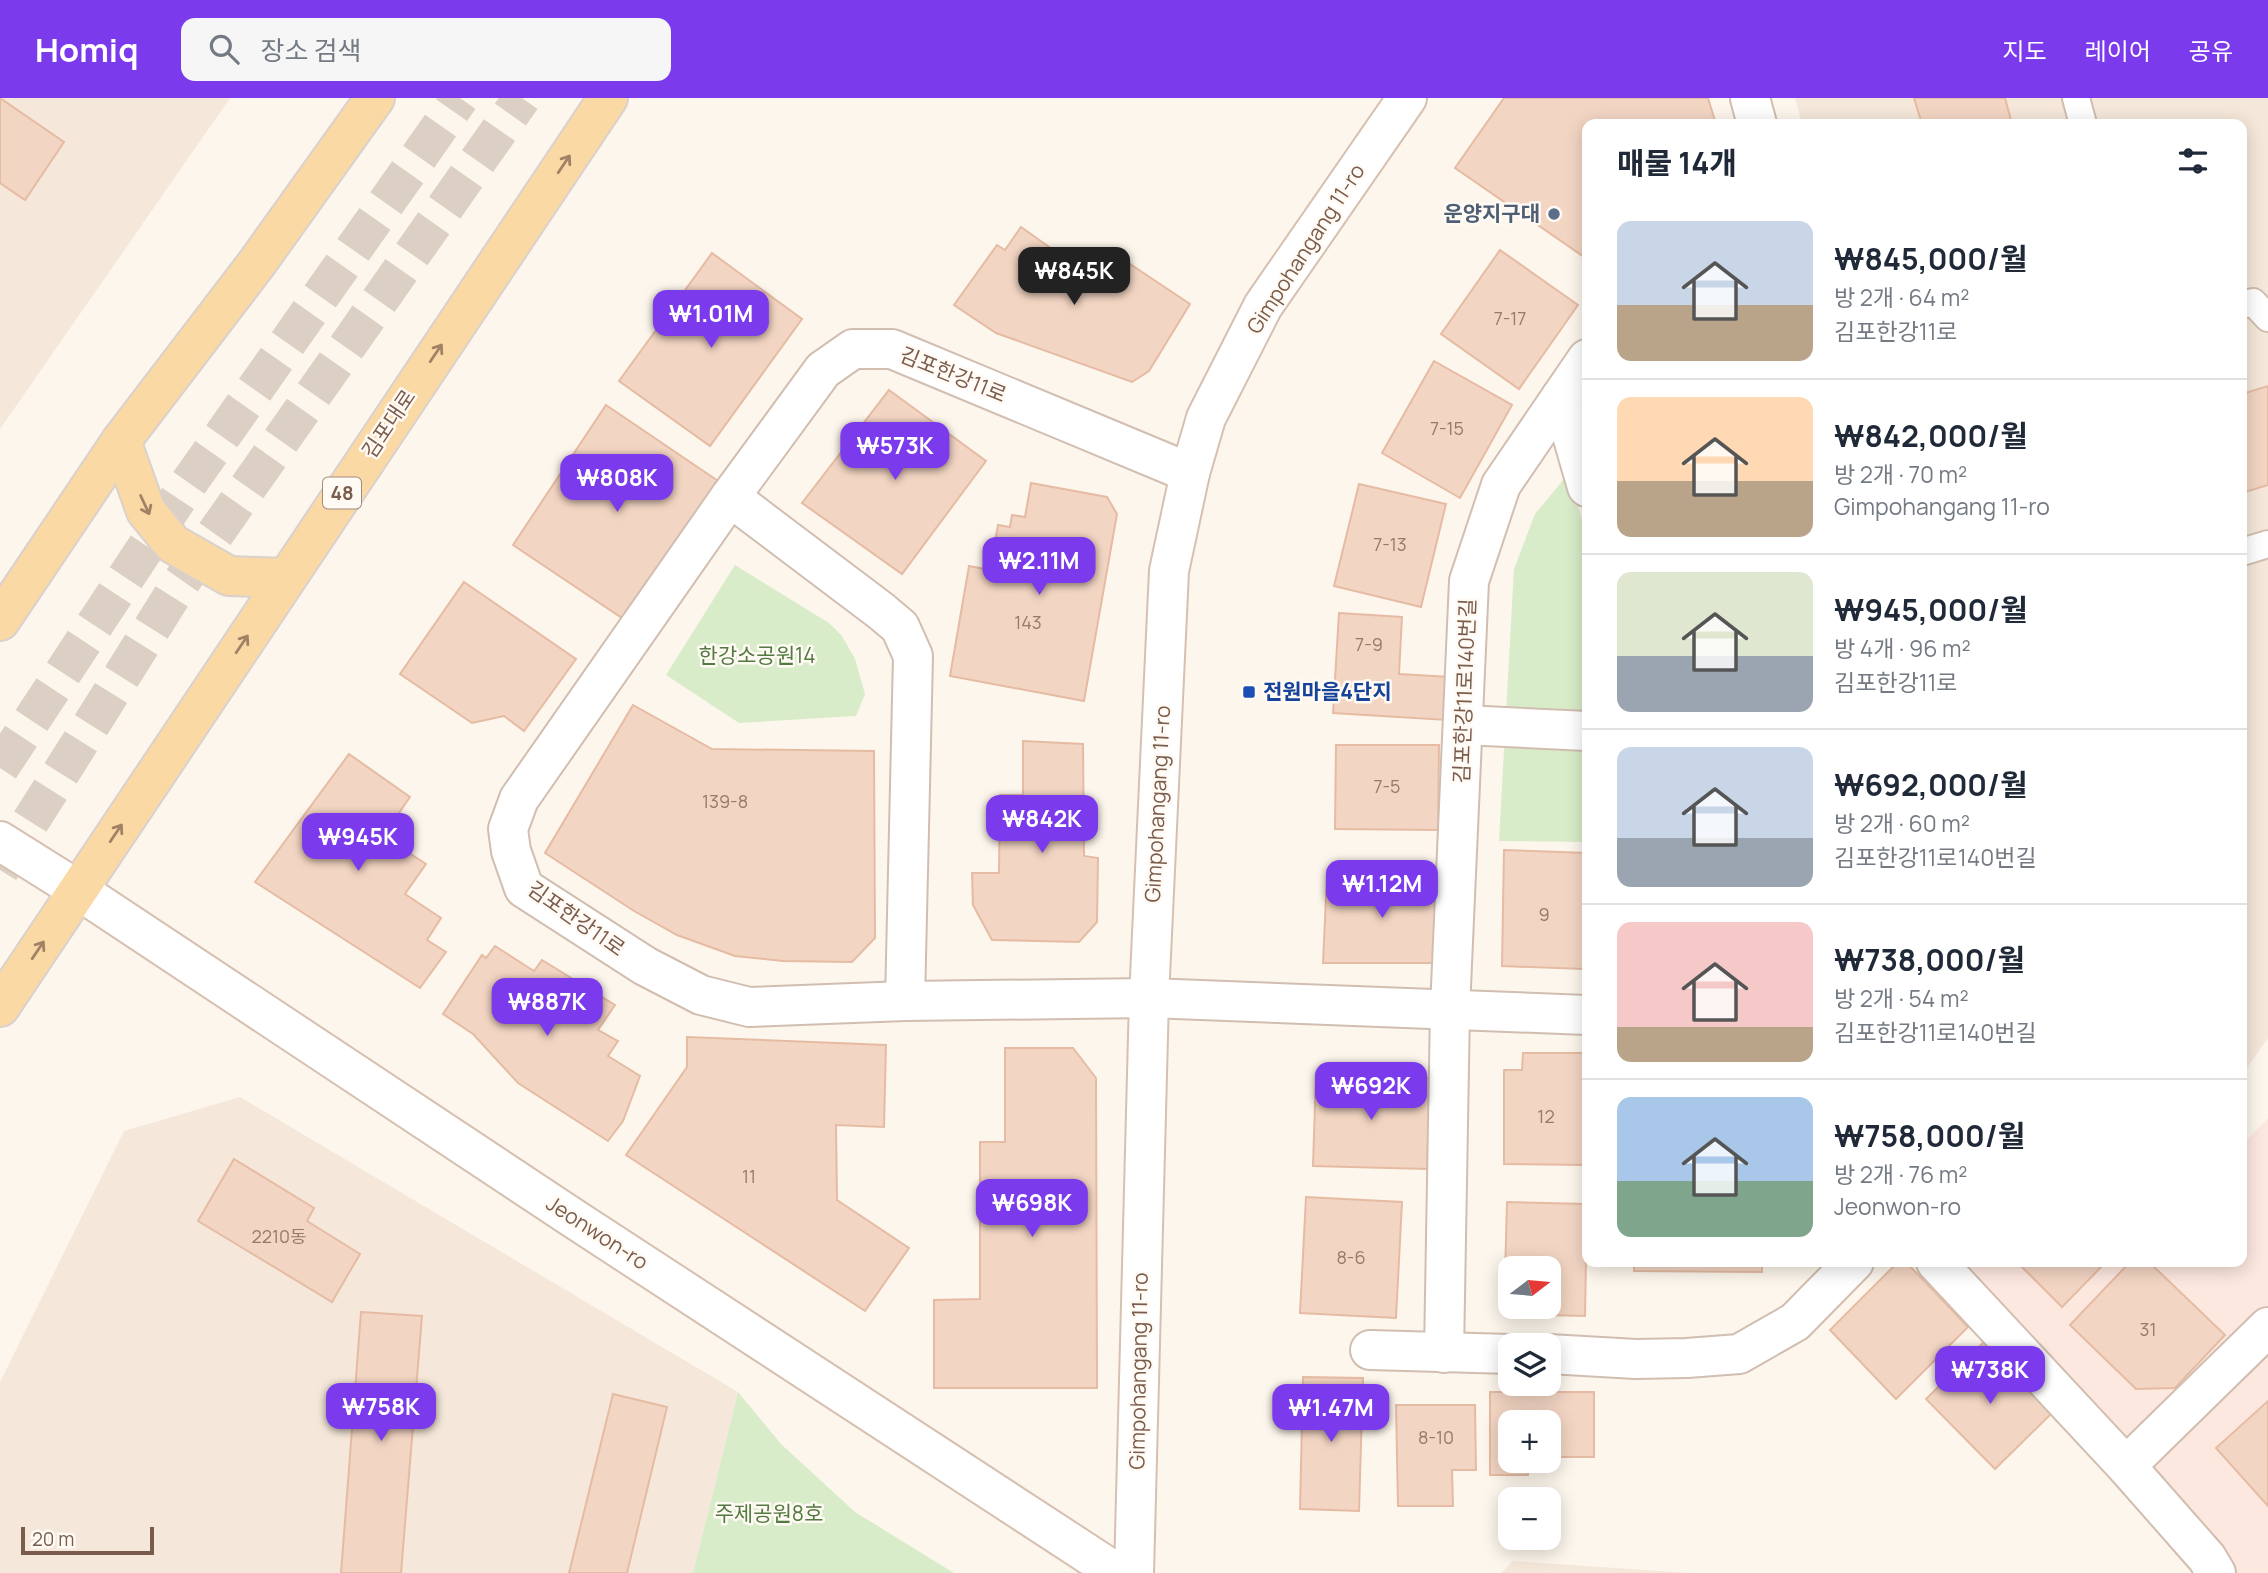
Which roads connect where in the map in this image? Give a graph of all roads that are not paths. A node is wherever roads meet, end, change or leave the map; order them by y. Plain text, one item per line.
1 (375, 98) edge
2 (608, 98) edge
3 (1407, 98) edge
4 (1750, 98) edge
5 (2076, 98) edge
6 (1756, 119) edge
7 (2082, 119) edge
8 (2247, 304) edge
9 (2268, 318) edge
10 (1582, 366) edge
11 (1561, 397) junction
12 (121, 442) junction
13 (1582, 470) edge
14 (1190, 473) junction
15 (730, 497) junction
16 (2268, 544) edge
17 (2247, 550) edge
18 (286, 578) junction
19 (0, 621) edge
20 (1464, 725) junction
21 (1582, 731) edge
22 (0, 841) edge
23 (78, 890) junction
24 (1149, 998) junction
25 (905, 1001) junction
26 (0, 1007) edge
27 (1450, 1009) junction
28 (1582, 1015) edge
29 (1849, 1267) edge
30 (1941, 1267) edge
31 (2268, 1327) edge
32 (1370, 1350) dead end
33 (1444, 1353) junction
34 (1498, 1354) edge
35 (1561, 1355) edge
36 (2126, 1466) junction
37 (1117, 1573) edge
38 (1134, 1573) edge
39 (2216, 1573) edge

1 - 12 main road
18 -> 2 main road, 김포대로 / 48
3 - 14 street, Gimpohangang 11-ro
4 - 6 street
5 - 7 lane
8 - 9 lane
10 - 11 street, 김포한강11로140번길
11 - 13 street
11 - 20 street, 김포한강11로140번길
12 -> 18 main road
12 - 19 main road
14 - 15 street, 김포한강11로
14 - 24 street, Gimpohangang 11-ro
15 - 25 street
15 - 25 street, 김포한강11로
16 - 17 lane
23 -> 18 main road, 김포대로 / 48
20 - 21 street
20 - 27 street, 김포한강11로140번길
22 - 23 street, Jeonwon-ro
26 -> 23 main road, 48
23 - 37 street, Jeonwon-ro
24 - 25 street, 김포한강11로
24 - 27 street
24 - 38 street, Gimpohangang 11-ro
27 - 28 street
27 - 33 street, 김포한강11로140번길
29 - 35 street
30 - 36 street
31 - 36 street
32 - 33 street
33 - 34 street
36 - 39 street

